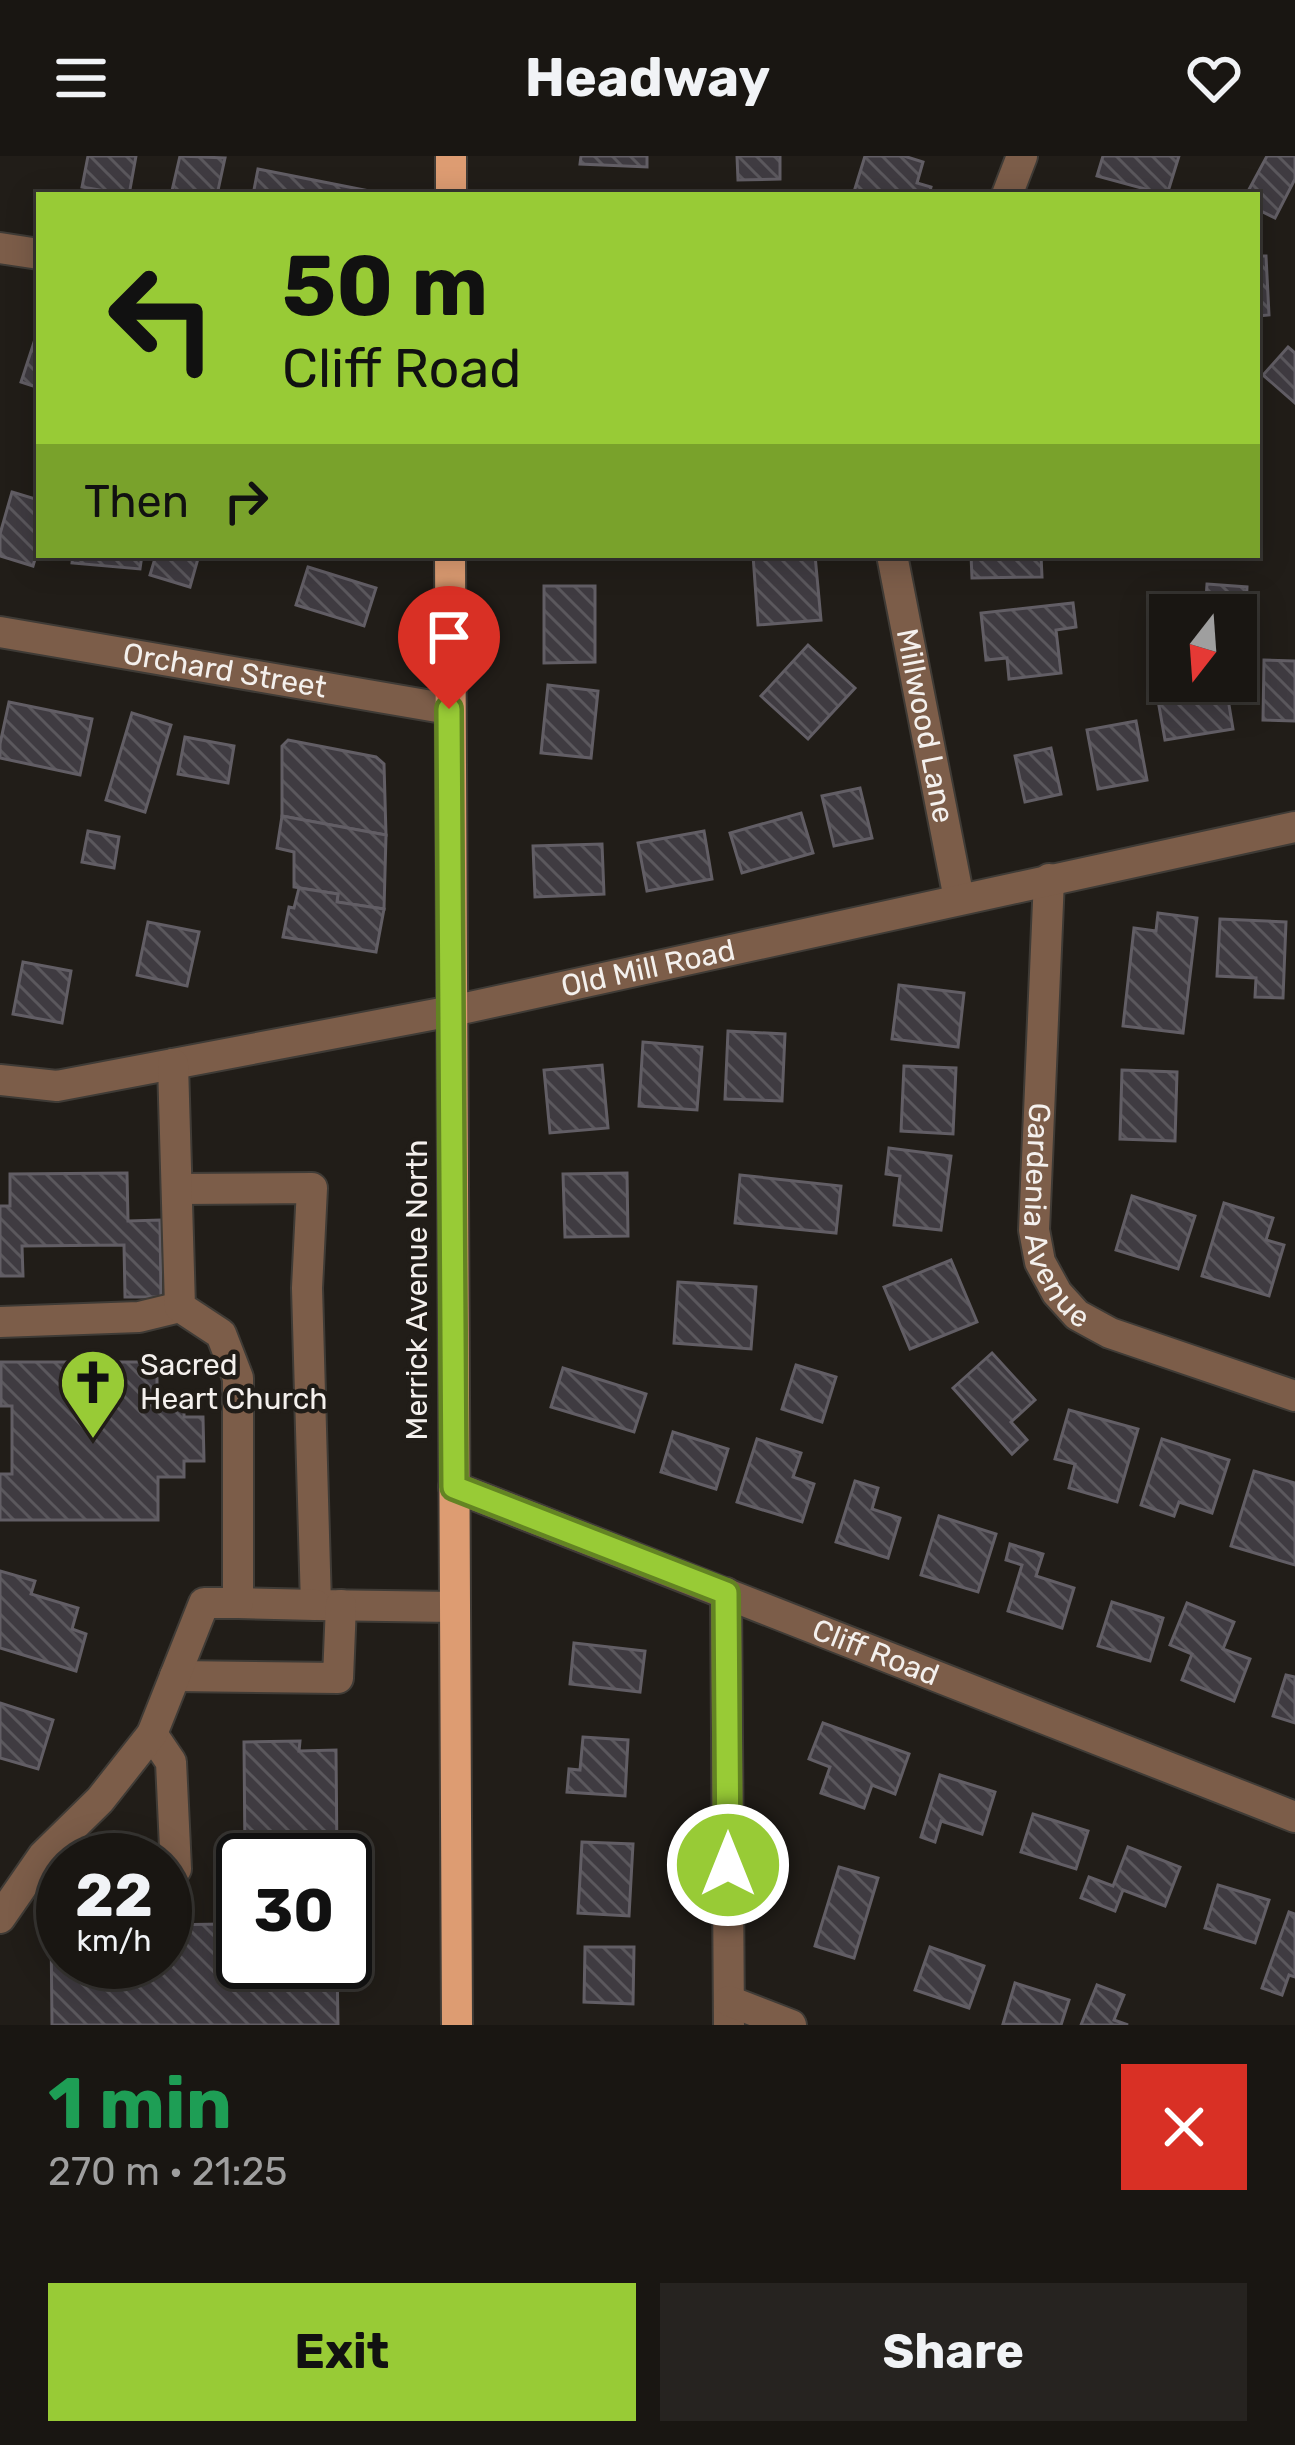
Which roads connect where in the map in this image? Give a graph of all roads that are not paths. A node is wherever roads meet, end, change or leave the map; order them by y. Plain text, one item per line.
1 (451, 156) edge
2 (1022, 156) edge
3 (451, 192) edge
4 (1008, 192) edge
5 (0, 248) edge
6 (36, 254) edge
7 (450, 558) edge
8 (893, 558) edge
9 (0, 632) edge
10 (449, 709) junction
11 (1295, 827) edge
12 (1048, 879) junction
13 (959, 898) junction
14 (452, 1011) junction
15 (173, 1064) junction
16 (0, 1080) edge
17 (178, 1189) junction
18 (180, 1307) junction
19 (0, 1322) edge
20 (1295, 1396) edge
21 (454, 1487) junction
22 (726, 1593) junction
23 (238, 1604) junction
24 (328, 1605) junction
25 (455, 1607) junction
26 (176, 1676) junction
27 (152, 1734) junction
28 (1295, 1817) edge
29 (175, 1833) edge
30 (32, 1872) junction
31 (36, 1872) edge
32 (0, 1918) edge
33 (728, 2013) edge
34 (457, 2025) edge
35 (791, 2025) edge

1 - 3 main road
2 - 4 street
5 - 6 street
7 - 10 main road, Merrick Avenue North
8 - 13 street, Millwood Lane
9 - 10 street, Orchard Street
10 - 14 main road, Merrick Avenue North
11 - 12 street, Old Mill Road
12 - 13 street, Old Mill Road
12 - 20 street, Gardenia Avenue
13 - 14 street, Old Mill Road
14 - 15 street, Old Mill Road
14 - 21 main road, Merrick Avenue North
15 - 16 street, Old Mill Road
15 - 17 street
17 - 18 street
17 - 24 street
18 - 19 street
18 - 23 street
21 - 22 street, Cliff Road
21 - 25 main road, Merrick Avenue North
22 - 28 street, Cliff Road
22 - 33 street
23 - 24 street
23 - 26 street
24 - 25 street
24 - 26 street
25 - 34 main road, Merrick Avenue North
26 - 27 street
27 - 29 street
27 - 30 street
30 - 31 street
30 - 32 street
33 - 35 street

